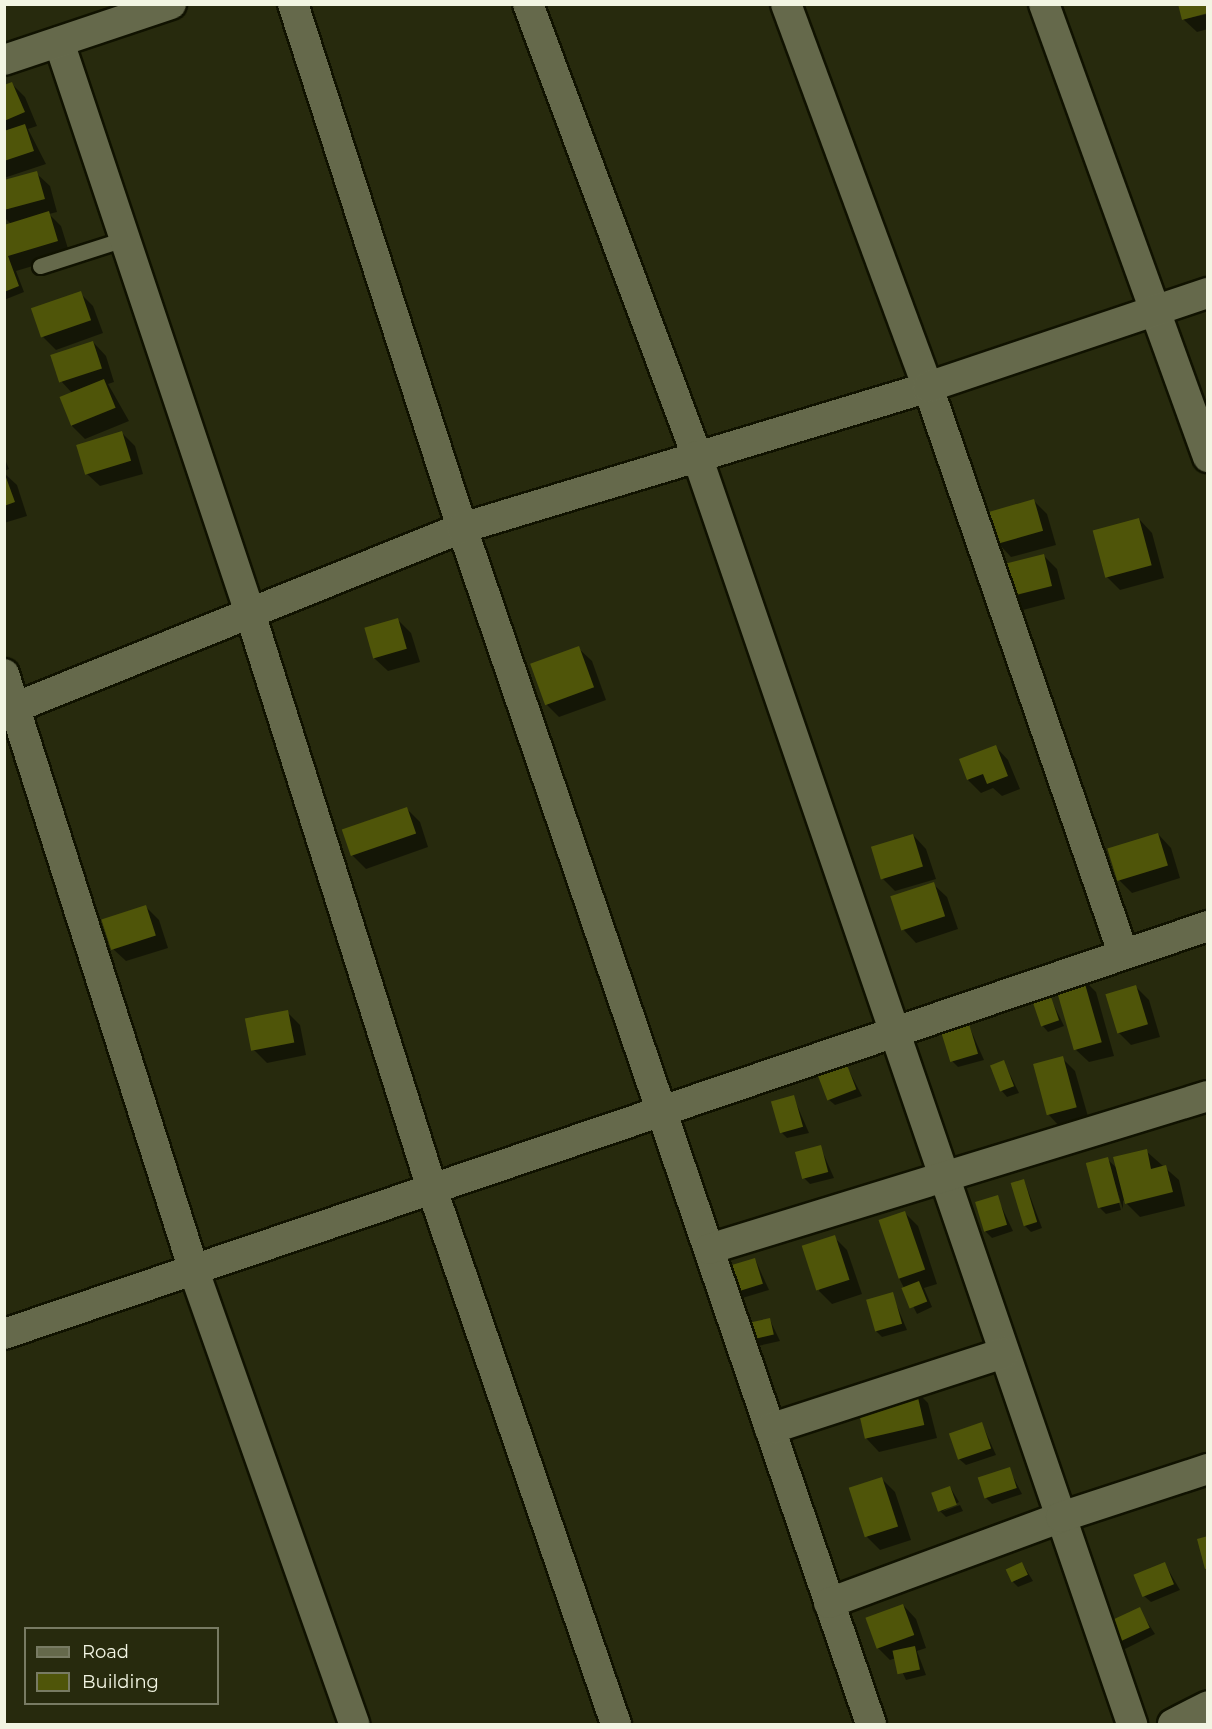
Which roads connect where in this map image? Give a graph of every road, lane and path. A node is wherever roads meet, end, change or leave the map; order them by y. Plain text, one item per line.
1 (171, 4) edge
2 (292, 4) edge
3 (528, 4) edge
4 (786, 4) edge
5 (1044, 4) edge
6 (59, 42) junction
7 (4, 60) edge
8 (124, 239) junction
9 (40, 266) dead end
10 (1208, 293) edge
11 (1158, 310) junction
12 (928, 387) junction
13 (697, 456) junction
14 (1208, 457) edge
15 (462, 528) junction
16 (250, 613) junction
17 (4, 674) edge
18 (10, 710) edge
19 (1208, 926) edge
20 (1123, 953) junction
21 (894, 1029) junction
22 (1208, 1096) edge
23 (663, 1114) junction
24 (944, 1177) junction
25 (433, 1192) junction
26 (709, 1249) junction
27 (195, 1274) junction
28 (4, 1334) edge
29 (1004, 1353) junction
30 (770, 1429) junction
31 (1208, 1469) edge
32 (1060, 1517) junction
33 (829, 1604) junction
34 (1208, 1706) edge
35 (354, 1725) edge
36 (616, 1725) edge
37 (871, 1725) edge
38 (1132, 1725) edge
39 (1173, 1725) edge

1 - 6 street
2 - 15 street
3 - 13 street
4 - 12 street
5 - 11 street
6 - 7 street
6 - 8 street
8 - 9 lane
8 - 16 street
10 - 11 street
11 - 12 street
11 - 14 street
12 - 13 street
12 - 20 street
13 - 15 street
13 - 21 street
15 - 16 street
15 - 23 street
16 - 18 street
16 - 25 street
17 - 18 street
18 - 27 street
19 - 20 street
20 - 21 street
21 - 23 street
21 - 24 street
22 - 24 street
23 - 25 street
23 - 26 street
24 - 26 street
24 - 29 street
25 - 27 street
25 - 36 street
26 - 30 street
27 - 28 street
27 - 35 street
29 - 30 street
29 - 32 street
30 - 33 street
31 - 32 street
32 - 33 street
32 - 38 street
33 - 37 street
34 - 39 street

